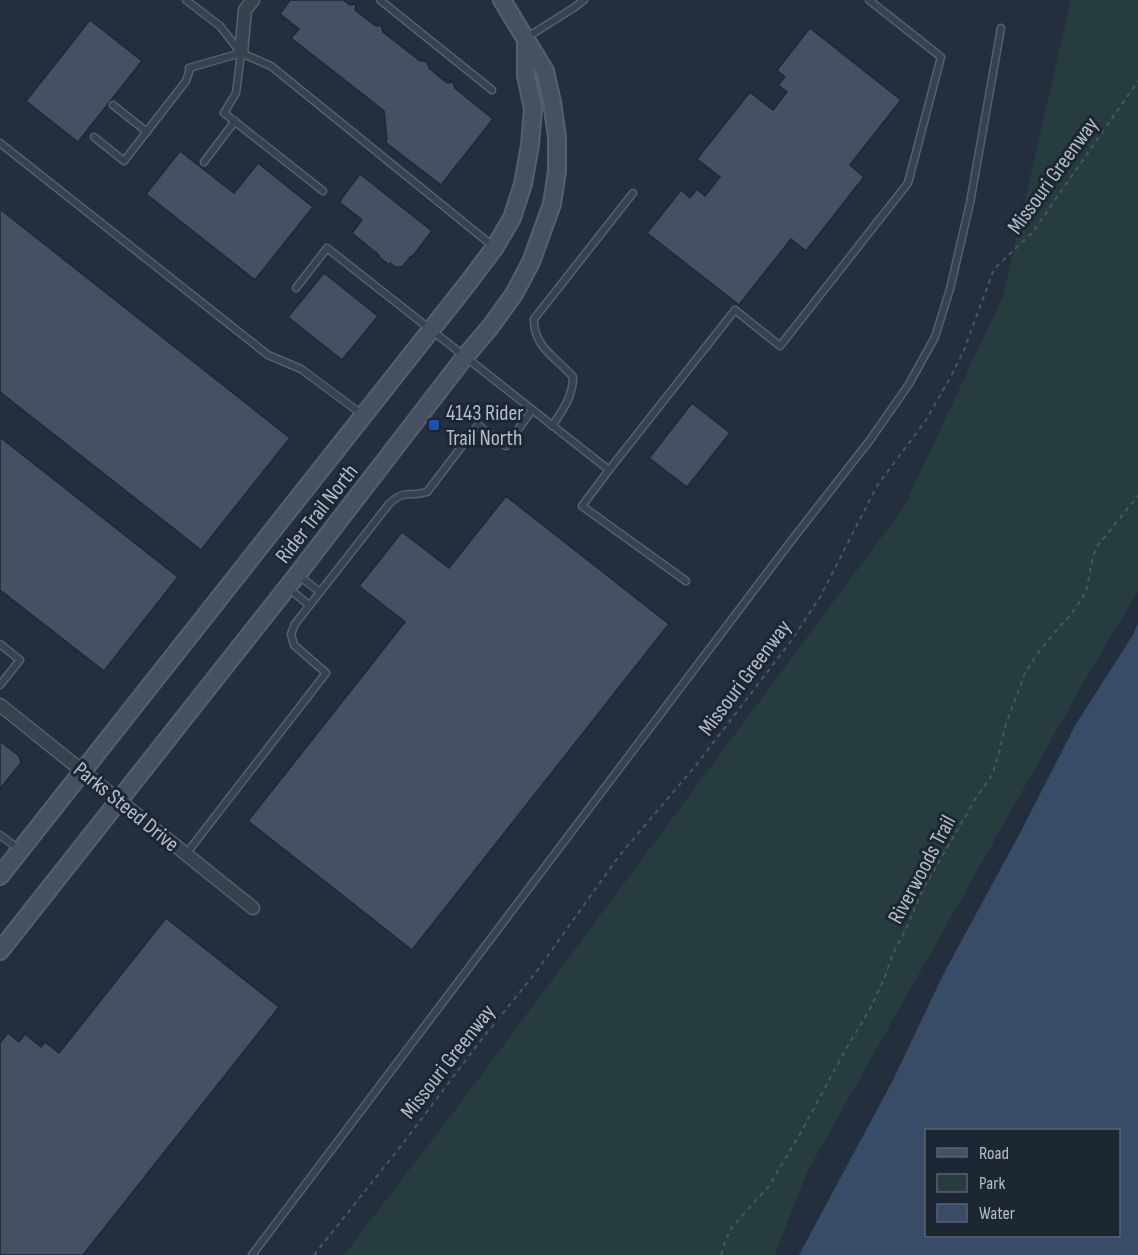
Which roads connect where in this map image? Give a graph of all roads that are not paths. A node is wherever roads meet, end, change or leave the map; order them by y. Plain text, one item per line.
1 (186, 0) edge
2 (253, 0) edge
3 (381, 0) edge
4 (502, 0) edge
5 (584, 0) edge
6 (869, 0) edge
7 (1001, 28) dead end
8 (525, 38) junction
9 (242, 53) junction
10 (532, 63) junction
11 (492, 90) dead end
12 (113, 105) dead end
13 (235, 122) junction
14 (147, 132) junction
15 (94, 137) dead end
16 (0, 143) edge
17 (204, 162) dead end
18 (323, 191) dead end
19 (633, 193) dead end
20 (495, 247) junction
21 (296, 288) dead end
22 (431, 330) junction
23 (465, 358) junction
24 (532, 410) junction
25 (364, 415) junction
26 (552, 426) junction
27 (609, 470) junction
28 (292, 581) junction
29 (686, 581) dead end
30 (320, 592) junction
31 (309, 605) junction
32 (0, 644) edge
33 (0, 685) edge
34 (0, 705) edge
35 (83, 771) junction
36 (119, 800) junction
37 (0, 835) edge
38 (20, 851) junction
39 (186, 854) junction
40 (0, 876) edge
41 (253, 908) dead end
42 (0, 951) edge
43 (252, 1255) edge

1 - 9 lane
2 - 9 street
3 - 11 lane
4 - 8 street
5 - 8 lane
6 - 27 lane
7 - 43 lane
8 - 10 street
9 - 13 lane
9 - 14 lane
9 - 20 lane
10 - 20 street, Rider Trail North
10 - 23 street, Rider Trail North
12 - 14 lane
13 - 17 lane
13 - 18 lane
14 - 15 lane
16 - 25 lane
19 - 26 lane
20 - 22 street, Rider Trail North
21 - 22 lane
22 - 23 lane
22 - 25 street, Rider Trail North
23 - 24 lane
23 - 28 street, Rider Trail North
24 - 26 lane
24 - 30 lane
25 - 35 street, Rider Trail North
26 - 27 lane
27 - 29 lane
28 - 30 lane
28 - 31 lane
28 - 36 street, Rider Trail North
30 - 31 lane
31 - 39 lane
32 - 33 lane
34 - 35 street, Parks Steed Drive
35 - 36 street, Parks Steed Drive
35 - 38 street, Rider Trail North
36 - 39 street, Parks Steed Drive
36 - 42 street, Rider Trail North
37 - 38 lane
38 - 40 street, Rider Trail North
39 - 41 street, Parks Steed Drive

